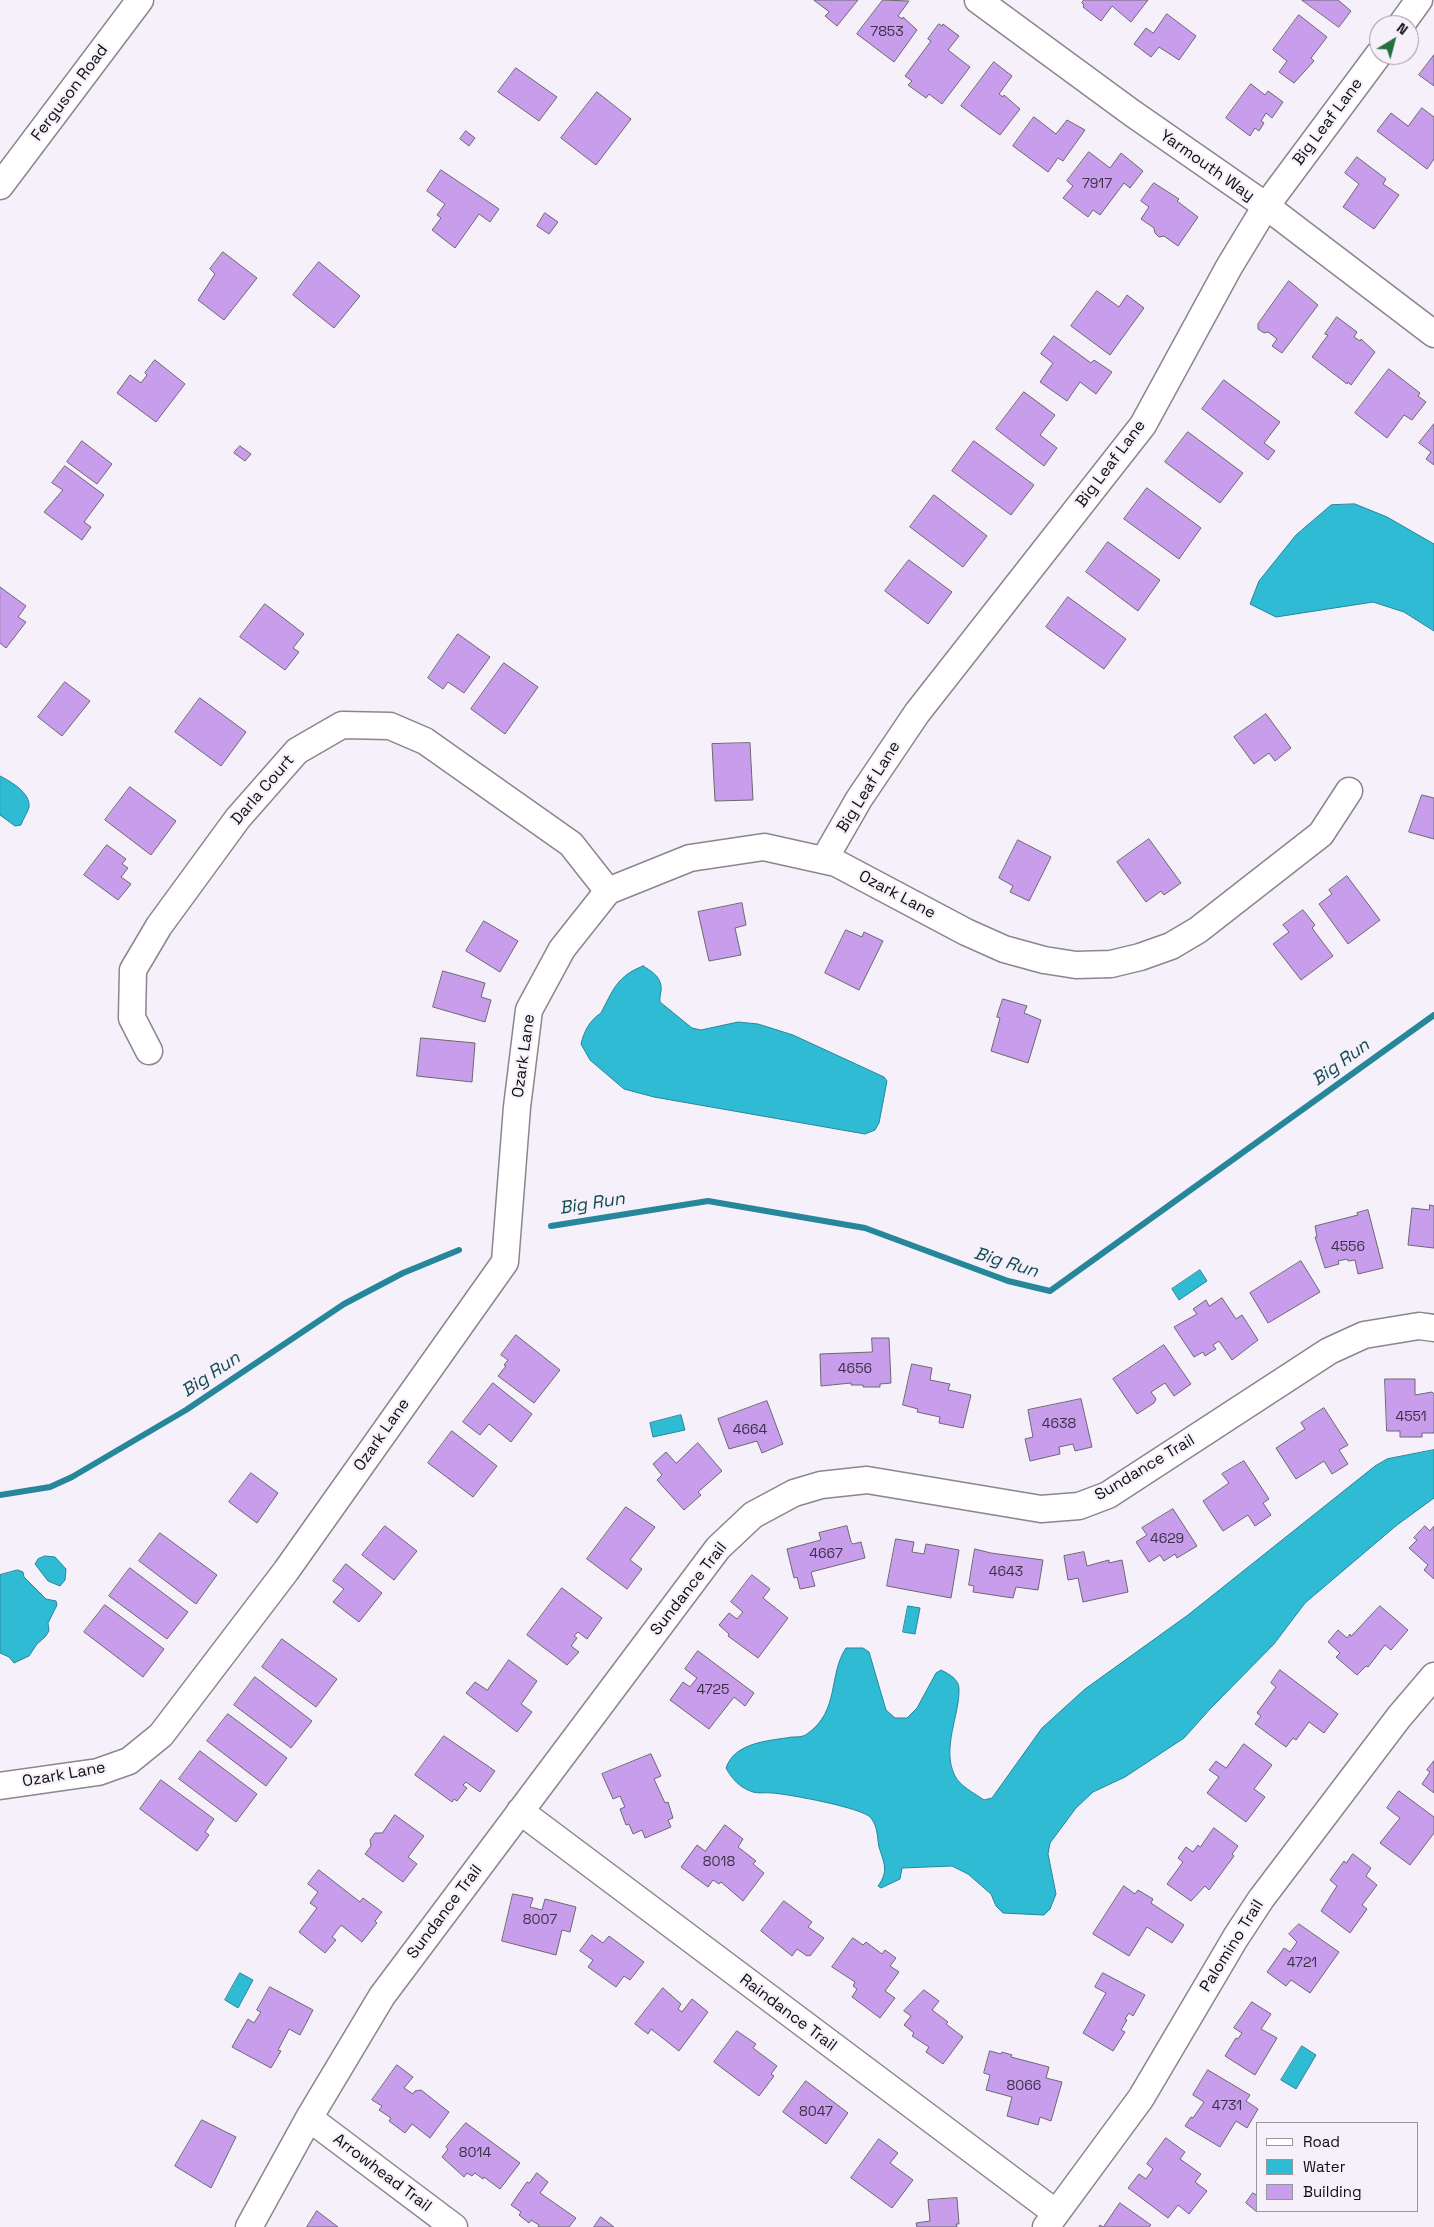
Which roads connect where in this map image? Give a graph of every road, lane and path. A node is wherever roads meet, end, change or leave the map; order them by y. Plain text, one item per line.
1 (140, 0) edge
2 (978, 0) edge
3 (1419, 0) edge
4 (1408, 15) edge
5 (1371, 65) edge
6 (0, 186) edge
7 (1266, 206) junction
8 (1434, 334) edge
9 (1349, 791) dead end
10 (824, 860) junction
11 (608, 891) junction
12 (149, 1051) dead end
13 (1434, 1328) edge
14 (1434, 1676) edge
15 (0, 1786) edge
16 (520, 1811) junction
17 (309, 2118) junction
18 (1051, 2220) edge
19 (248, 2227) edge
20 (454, 2227) edge

1 - 6 street, Ferguson Road
2 - 7 street, Yarmouth Way
3 - 4 street
5 - 7 street, Big Leaf Lane
7 - 8 street, Yarmouth Way
7 - 10 street, Big Leaf Lane
9 - 10 street, Ozark Lane
10 - 11 street, Ozark Lane
11 - 12 street, Darla Court
11 - 15 street, Ozark Lane
13 - 16 street, Sundance Trail
14 - 18 street, Palomino Trail
16 - 17 street, Sundance Trail
16 - 18 street, Raindance Trail
17 - 19 street, Sundance Trail
17 - 20 street, Arrowhead Trail

